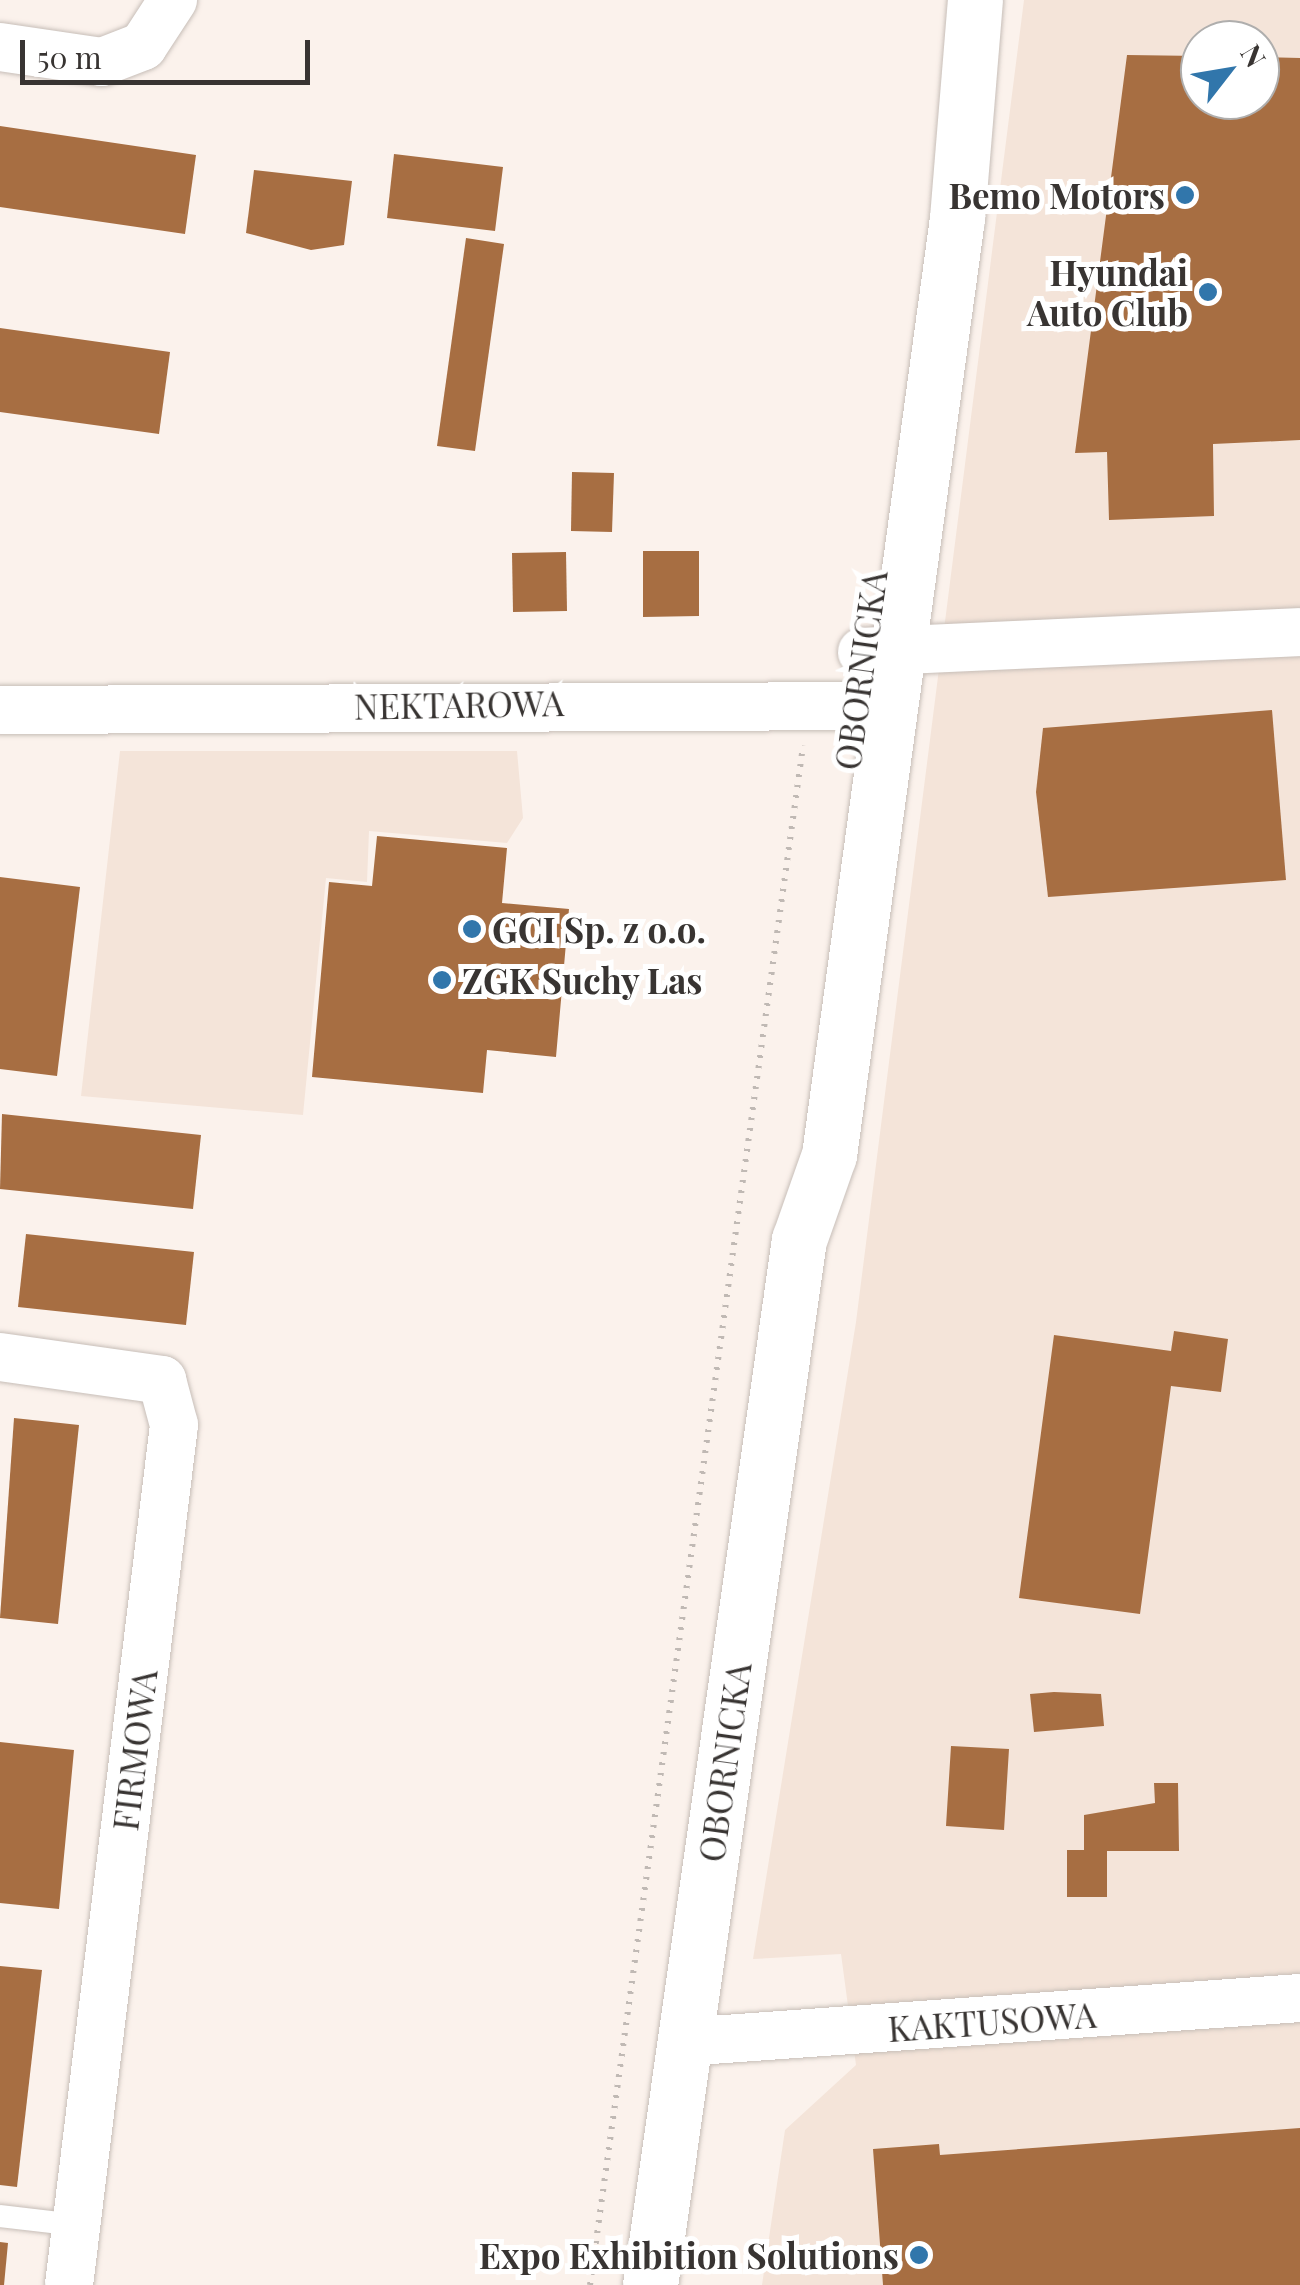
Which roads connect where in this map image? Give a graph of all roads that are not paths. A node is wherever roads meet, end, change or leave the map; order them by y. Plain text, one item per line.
1 (173, 0) edge
2 (975, 0) edge
3 (0, 47) edge
4 (1300, 632) edge
5 (881, 652) junction
6 (874, 706) junction
7 (8, 714) edge
8 (0, 1357) edge
9 (1300, 1998) edge
10 (684, 2042) junction
11 (0, 2216) edge
12 (77, 2225) junction
13 (69, 2285) edge
14 (650, 2285) edge

1 - 3 street
2 - 5 main road, OBORNICKA
4 - 5 street
5 - 6 main road, OBORNICKA
6 - 7 street, NEKTAROWA
6 - 10 main road, OBORNICKA
8 - 12 street, FIRMOWA
9 - 10 street, KAKTUSOWA
10 - 14 main road, OBORNICKA
11 - 12 lane
12 - 13 street, FIRMOWA

